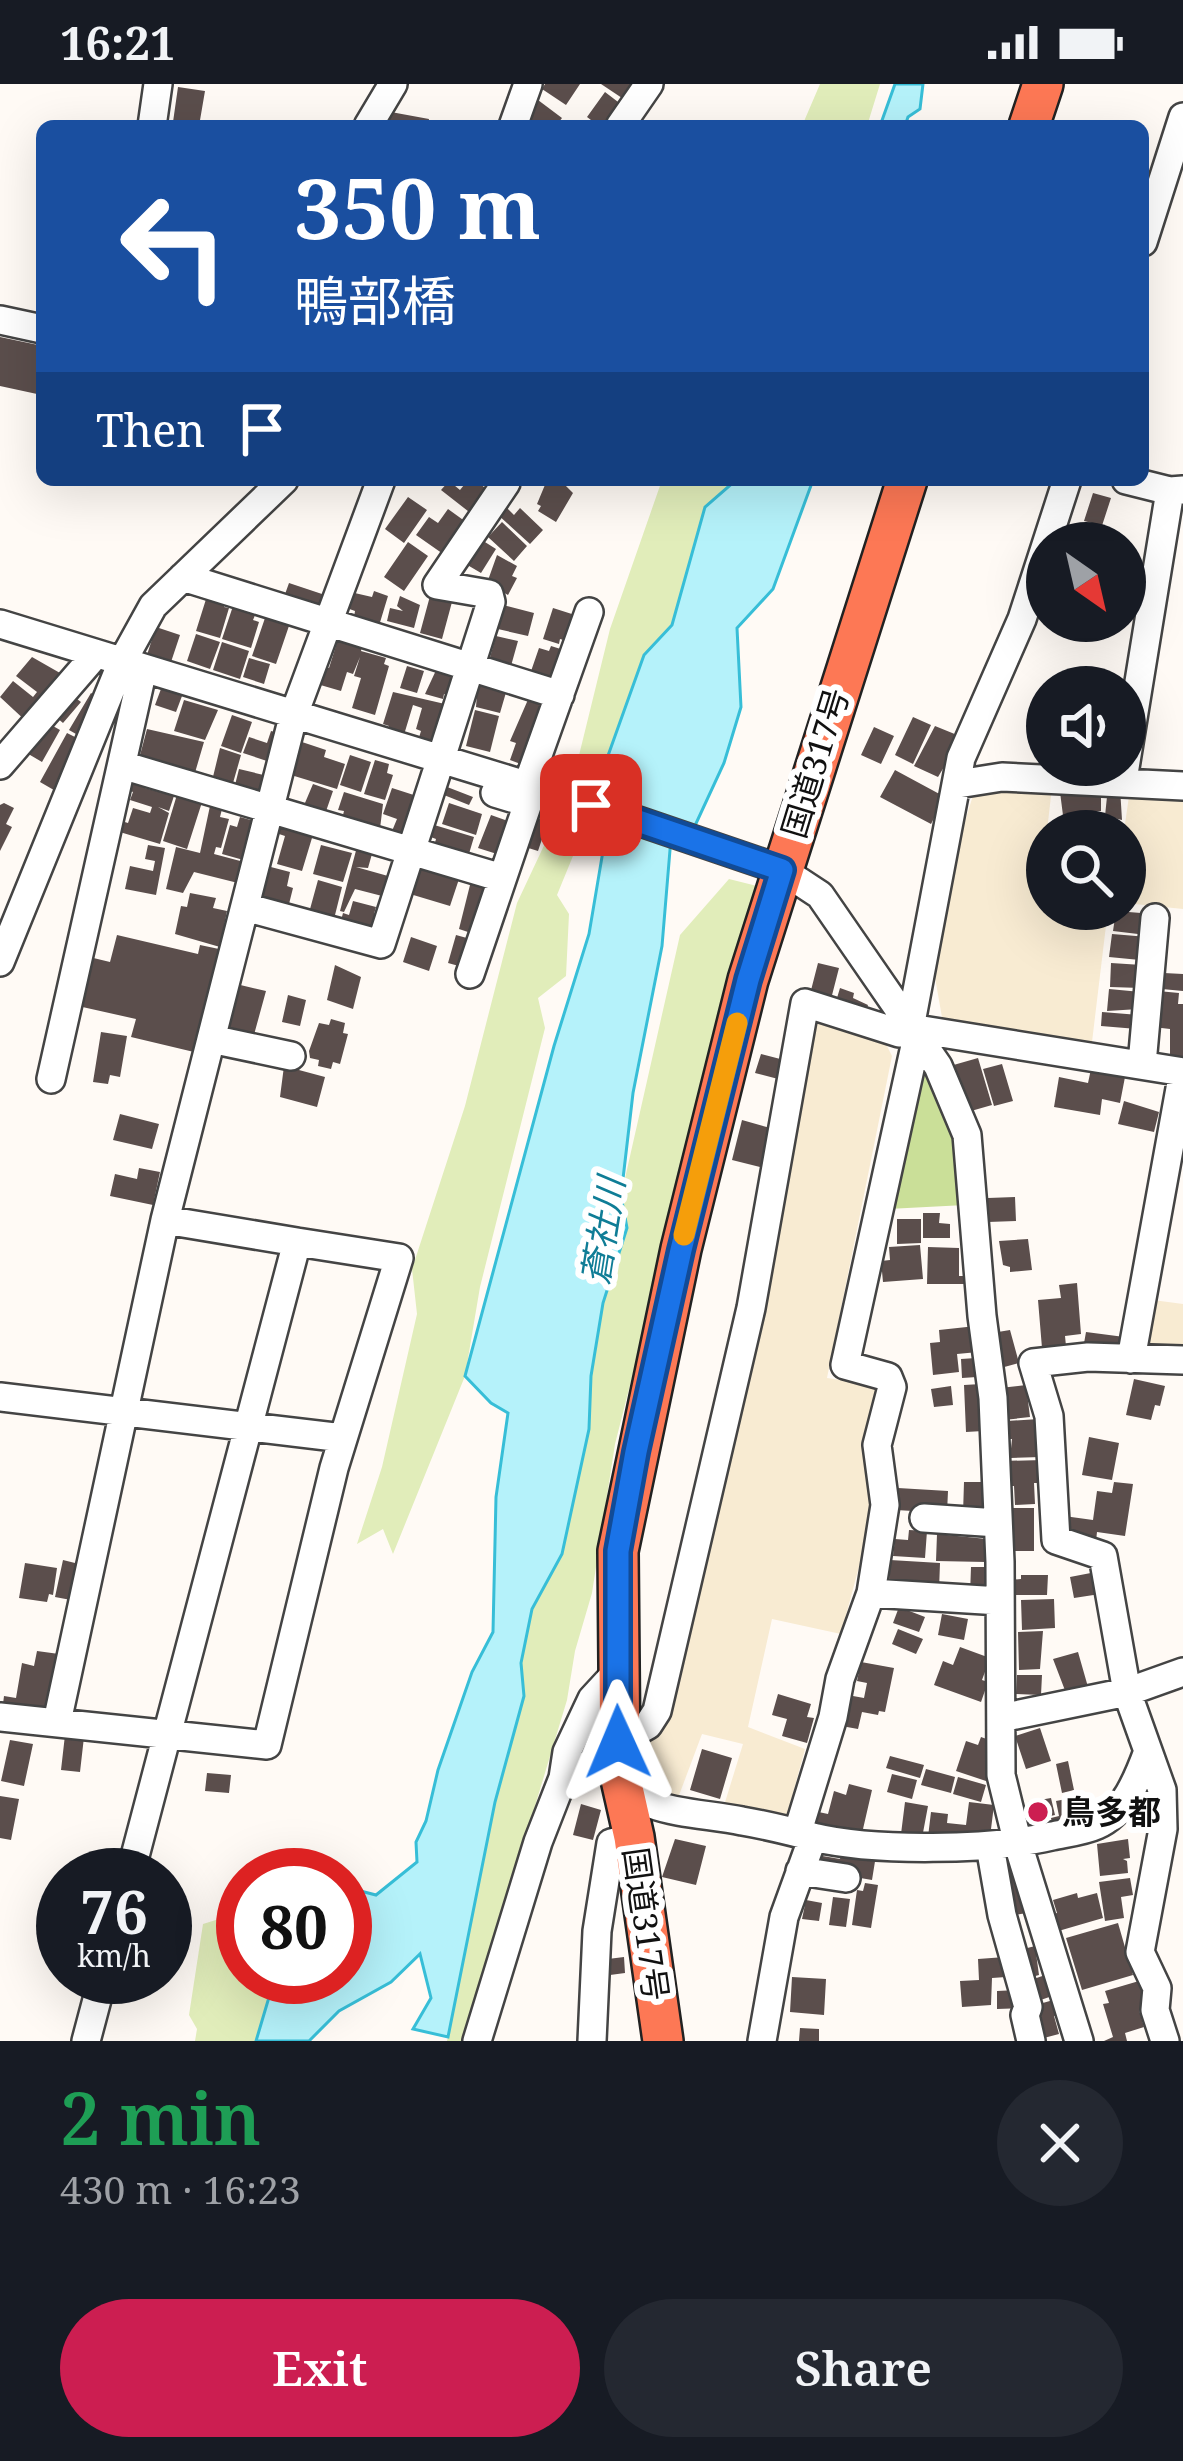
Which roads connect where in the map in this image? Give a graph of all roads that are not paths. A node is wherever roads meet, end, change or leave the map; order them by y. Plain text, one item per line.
1 (158, 84) edge
2 (393, 84) edge
3 (528, 84) edge
4 (649, 84) edge
5 (1043, 84) edge
6 (1183, 117) edge
7 (153, 120) edge
8 (372, 120) edge
9 (515, 120) edge
10 (624, 120) edge
11 (1031, 120) edge
12 (1149, 223) edge
13 (0, 320) edge
14 (36, 328) edge
15 (278, 486) edge
16 (379, 486) edge
17 (504, 486) edge
18 (905, 486) edge
19 (1065, 486) edge
20 (1176, 491) edge
21 (183, 577) junction
22 (590, 612) dead end
23 (328, 622) junction
24 (0, 624) edge
25 (120, 662) junction
26 (1145, 666) edge
27 (471, 667) junction
28 (560, 695) junction
29 (293, 717) junction
30 (0, 765) edge
31 (122, 765) junction
32 (439, 767) junction
33 (1026, 778) edge
34 (1146, 782) edge
35 (958, 784) junction
36 (527, 786) junction
37 (1183, 786) edge
38 (270, 807) junction
39 (412, 850) junction
40 (777, 868) junction
41 (502, 878) junction
42 (244, 907) junction
43 (1155, 917) dead end
44 (0, 962) edge
45 (470, 974) dead end
46 (910, 1028) junction
47 (211, 1039) junction
48 (292, 1057) dead end
49 (1142, 1064) junction
50 (1183, 1072) edge
51 (51, 1079) dead end
52 (165, 1220) junction
53 (297, 1242) junction
54 (1131, 1359) junction
55 (1183, 1360) edge
56 (1033, 1363) junction
57 (988, 1378) junction
58 (0, 1397) edge
59 (121, 1412) junction
60 (248, 1429) junction
61 (343, 1438) junction
62 (924, 1518) dead end
63 (998, 1523) junction
64 (871, 1593) junction
65 (1000, 1601) junction
66 (1183, 1672) edge
67 (616, 1673) junction
68 (1127, 1692) junction
69 (0, 1717) edge
70 (1001, 1718) junction
71 (56, 1722) junction
72 (168, 1734) junction
73 (1148, 1750) junction
74 (619, 1758) junction
75 (562, 1778) junction
76 (806, 1834) junction
77 (634, 1837) junction
78 (1004, 1845) junction
79 (137, 1848) edge
80 (800, 1871) junction
81 (846, 1878) dead end
82 (96, 2004) edge
83 (86, 2041) edge
84 (477, 2041) edge
85 (592, 2041) edge
86 (663, 2041) edge
87 (762, 2041) edge
88 (1030, 2041) edge
89 (1079, 2041) edge
90 (1165, 2041) edge

1 - 7 street
2 - 8 street
3 - 9 street
4 - 10 street
5 - 11 highway
6 - 12 street
13 - 14 street
15 - 21 street
16 - 23 street
17 - 27 street
18 - 40 highway, 国道317号
19 - 35 street
20 - 26 street
21 - 23 street
21 - 25 street
22 - 28 street
23 - 27 street
23 - 29 street
24 - 25 street
25 - 29 street
25 - 30 street
25 - 31 street
25 - 44 street
27 - 28 street
27 - 32 street
28 - 36 street
29 - 32 street
29 - 38 street
31 - 38 street
31 - 51 street
32 - 36 street
32 - 39 street
32 - 41 street
33 - 35 street
34 - 37 street
35 - 46 street
36 - 40 street
38 - 39 street
38 - 42 street
39 - 41 street
39 - 42 street
40 - 46 street
40 - 67 highway, 国道317号
41 - 45 street
42 - 47 street
43 - 49 street
46 - 49 street
46 - 57 street
46 - 64 street
46 - 74 street
47 - 48 street
47 - 52 street
49 - 50 street
50 - 54 street
52 - 53 street
52 - 59 street
53 - 60 street
53 - 61 street
54 - 55 street
54 - 56 street
56 - 57 street
56 - 68 street
57 - 63 street
58 - 59 street
59 - 60 street
59 - 71 street
60 - 61 street
60 - 72 street
61 - 72 street
62 - 63 street
63 - 65 street
64 - 65 street
64 - 76 street
65 - 70 street
66 - 68 street
67 - 74 highway, 国道317号
67 - 75 street
68 - 70 street
68 - 73 street
69 - 71 street
70 - 78 street
71 - 72 street
72 - 79 street
73 - 78 street
73 - 90 street
74 - 75 street
74 - 76 street
74 - 77 highway, 国道317号
75 - 84 street
76 - 78 street
76 - 80 street
77 - 85 street
77 - 86 highway, 国道317号
78 - 88 street
78 - 89 street
80 - 81 street
80 - 87 street
82 - 83 street

